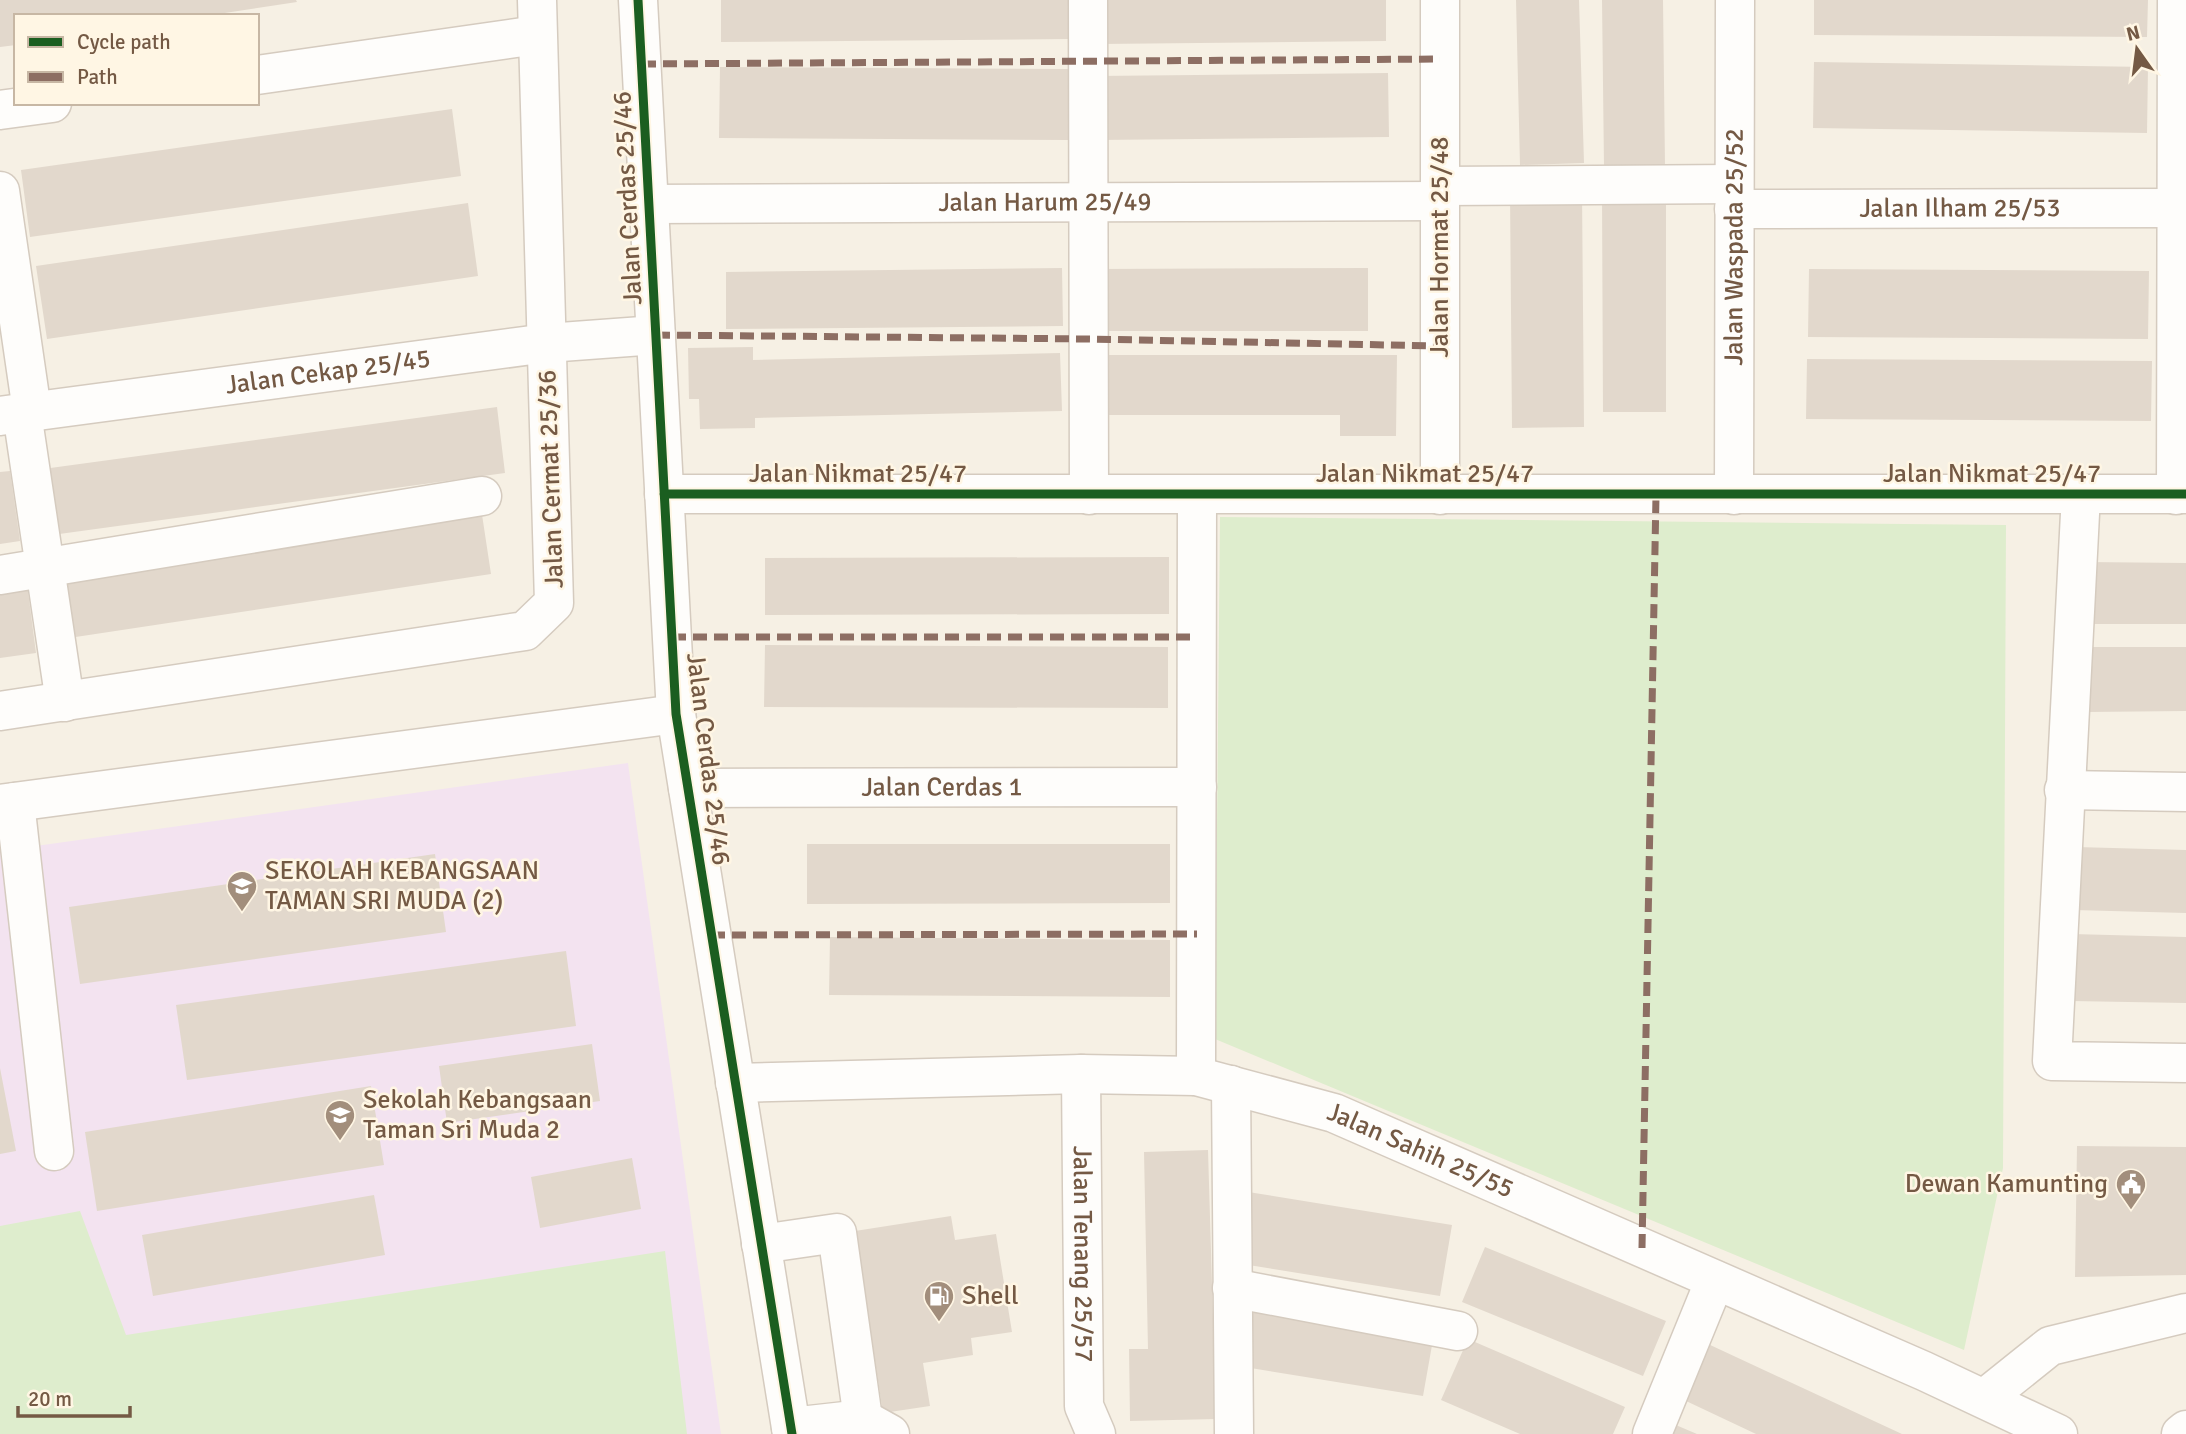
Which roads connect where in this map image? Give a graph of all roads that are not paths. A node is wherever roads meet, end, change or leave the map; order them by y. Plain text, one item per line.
1 (638, 0) edge
2 (1088, 0) edge
3 (1440, 0) edge
4 (1735, 0) edge
5 (2177, 0) edge
6 (537, 18) edge
7 (259, 75) edge
8 (37, 105) edge
9 (0, 110) edge
10 (0, 191) edge
11 (1440, 193) junction
12 (1734, 196) junction
13 (1089, 202) junction
14 (649, 204) junction
15 (2181, 208) edge
16 (656, 335) junction
17 (547, 343) junction
18 (18, 413) edge
19 (664, 494) junction
20 (2081, 494) junction
21 (1089, 495) junction
22 (1198, 495) junction
23 (1440, 495) junction
24 (1734, 495) junction
25 (2181, 495) edge
26 (482, 496) dead end
27 (45, 569) junction
28 (0, 575) edge
29 (65, 702) junction
30 (0, 711) edge
31 (676, 714) junction
32 (1197, 787) junction
33 (688, 788) junction
34 (2064, 790) junction
35 (2186, 792) edge
36 (7, 803) edge
37 (14, 926) edge
38 (2186, 1063) edge
39 (1081, 1074) junction
40 (1214, 1081) junction
41 (735, 1083) junction
42 (54, 1151) dead end
43 (761, 1244) junction
44 (1715, 1280) junction
45 (1233, 1288) junction
46 (2186, 1313) edge
47 (1458, 1331) dead end
48 (1985, 1398) junction
49 (876, 1427) edge
50 (791, 1430) edge
51 (2186, 1430) edge
52 (1096, 1434) edge
53 (1234, 1434) edge
54 (1652, 1434) edge
55 (2058, 1434) edge
56 (2181, 1434) edge

1 - 14 street, Jalan Cerdas 25/46
2 - 13 street
3 - 11 street, Jalan Hormat 25/48
4 - 12 street, Jalan Waspada 25/52
5 - 15 street
6 - 7 street
6 - 17 street, Jalan Cermat 25/36
8 - 9 street
10 - 18 street
11 - 12 street, Jalan Harum 25/49
11 - 13 street, Jalan Harum 25/49
11 - 23 street, Jalan Hormat 25/48
12 - 15 street, Jalan Ilham 25/53
12 - 24 street, Jalan Waspada 25/52
13 - 14 street, Jalan Harum 25/49
13 - 21 street
14 - 16 street, Jalan Cerdas 25/46
15 - 25 street
16 - 17 street, Jalan Cekap 25/45
16 - 19 street, Jalan Cerdas 25/46
17 - 18 street, Jalan Cekap 25/45
17 - 29 street, Jalan Cermat 25/36
18 - 27 street
19 - 21 street, Jalan Nikmat 25/47
19 - 31 street, Jalan Cerdas 25/46
20 - 24 street, Jalan Nikmat 25/47
20 - 25 street, Jalan Nikmat 25/47
20 - 34 street
21 - 22 street, Jalan Nikmat 25/47
22 - 23 street, Jalan Nikmat 25/47
22 - 32 street
23 - 24 street, Jalan Nikmat 25/47
26 - 27 street
27 - 28 street
27 - 29 street
29 - 30 street, Jalan Cermat 25/36
31 - 33 street, Jalan Cerdas 25/46
31 - 36 street
32 - 33 street, Jalan Cerdas 1
32 - 40 street
33 - 41 street, Jalan Cerdas 25/46
34 - 35 street
34 - 38 street
36 - 37 street
37 - 42 street
39 - 40 street, Jalan Sahih 25/55
39 - 41 street, Jalan Sahih 25/55
39 - 52 street, Jalan Tenang 25/57
40 - 44 street, Jalan Sahih 25/55
40 - 45 street
41 - 43 street, Jalan Cerdas 25/46
43 - 49 street
43 - 50 street, Jalan Cerdas 25/46
44 - 48 street, Jalan Sahih 25/55
44 - 54 street
45 - 47 street
45 - 53 street
46 - 48 street
48 - 55 street, Jalan Sahih 25/55
49 - 50 street
51 - 56 street

